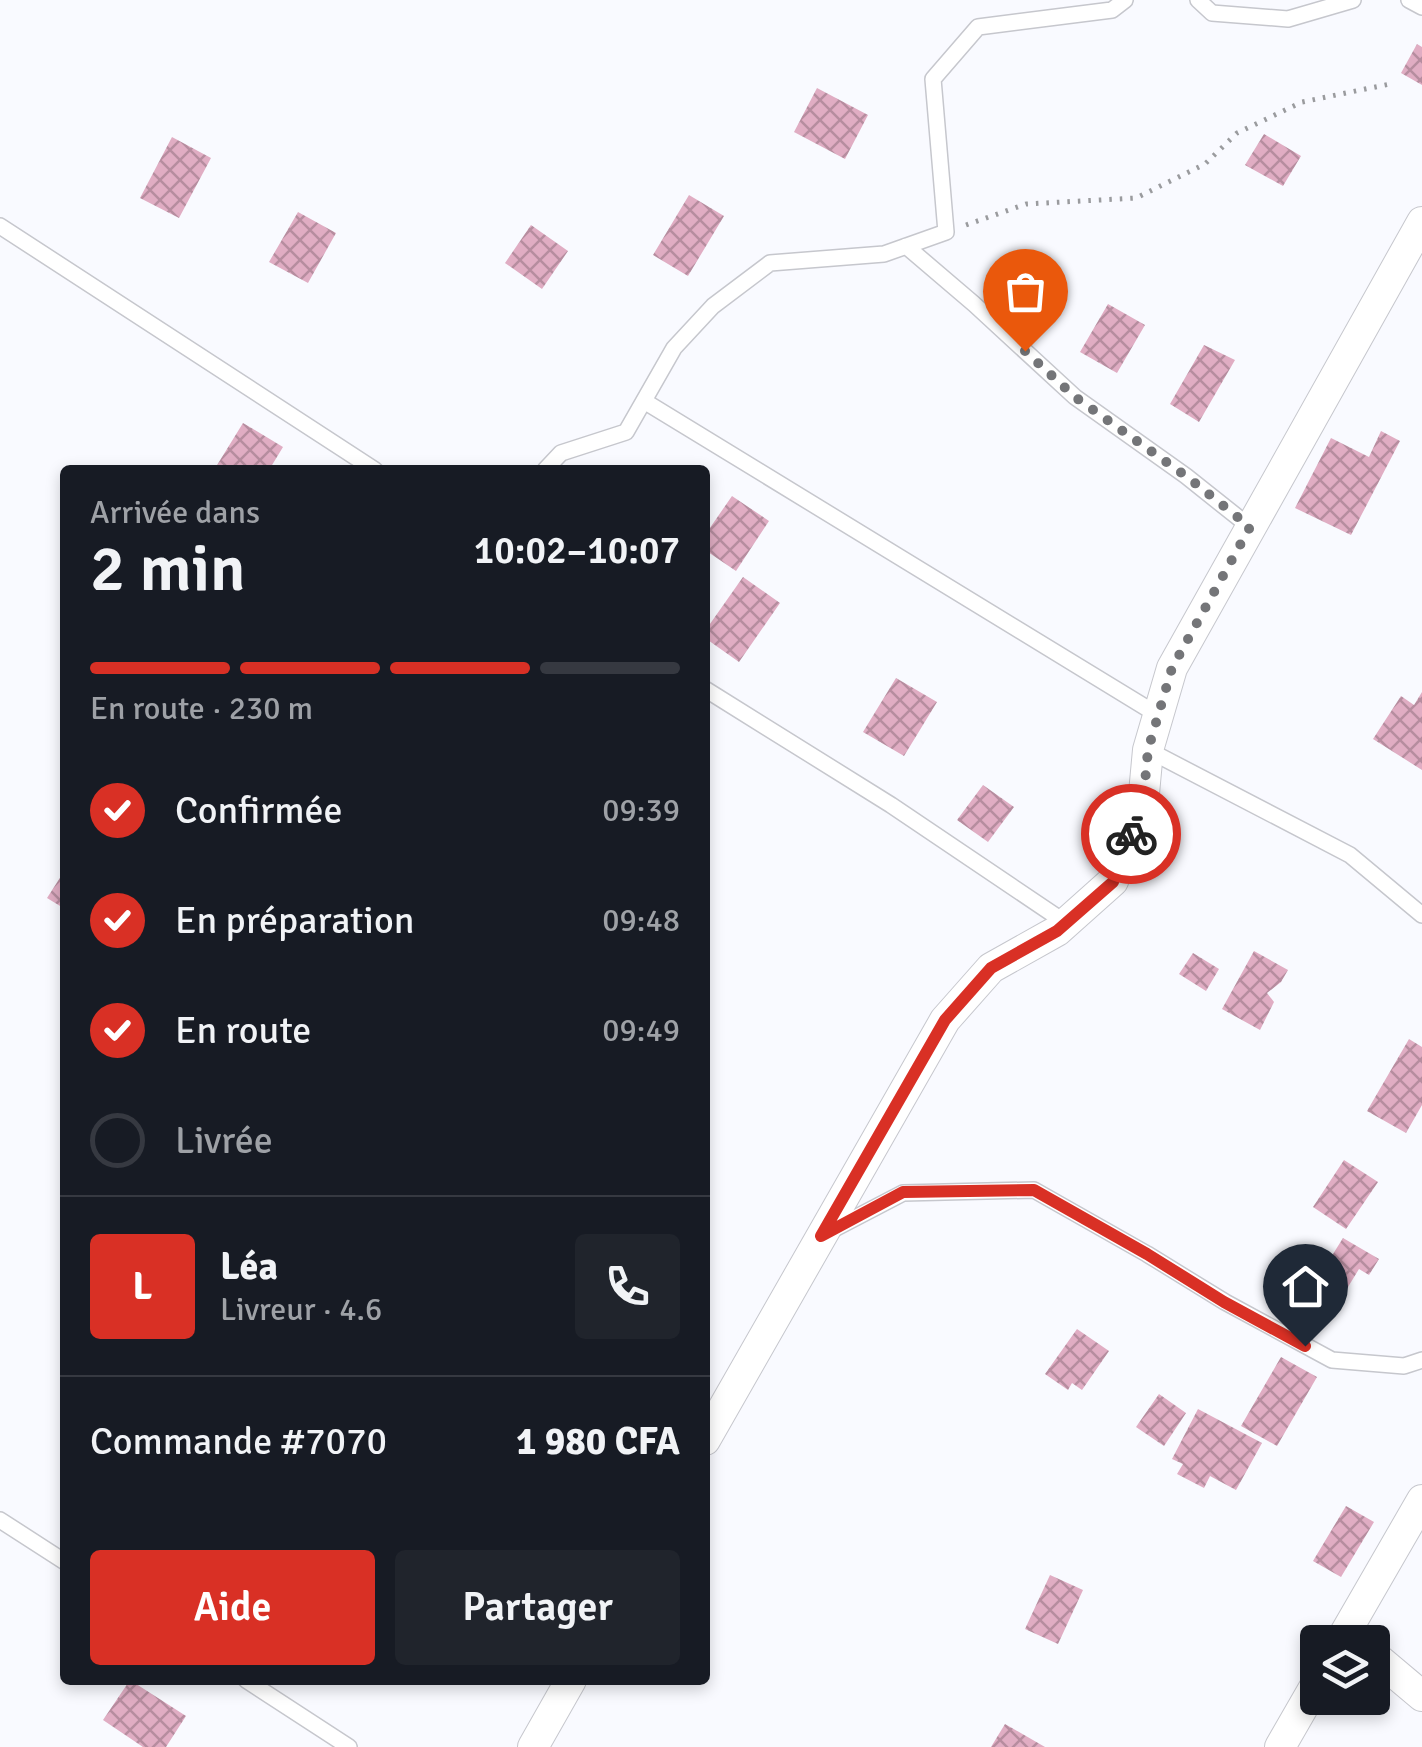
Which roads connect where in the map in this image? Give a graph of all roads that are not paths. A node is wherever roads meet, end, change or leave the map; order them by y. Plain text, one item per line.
1 (1125, 0) edge
2 (1198, 0) edge
3 (1353, 0) edge
4 (1409, 0) edge
5 (1422, 7) edge
6 (1422, 222) edge
7 (0, 226) edge
8 (906, 246) junction
9 (644, 401) junction
10 (367, 465) edge
11 (550, 465) edge
12 (1250, 527) junction
13 (710, 693) edge
14 (1158, 715) junction
15 (1148, 750) junction
16 (1422, 915) edge
17 (1066, 924) junction
18 (821, 1236) junction
19 (1422, 1360) edge
20 (710, 1431) edge
21 (1422, 1500) edge
22 (0, 1520) edge
23 (60, 1559) edge
24 (1355, 1625) edge
25 (1390, 1669) edge
26 (254, 1685) edge
27 (568, 1685) edge
28 (1422, 1696) edge
29 (1300, 1712) edge
30 (349, 1747) edge
31 (533, 1747) edge
32 (1280, 1747) edge

1 - 8 lane
2 - 3 lane
4 - 5 lane
6 - 12 street
7 - 10 lane
8 - 9 lane
8 - 12 lane
9 - 11 lane
9 - 14 lane
12 - 14 street
13 - 17 lane
14 - 15 street
15 - 16 lane
15 - 17 street
17 - 18 street
18 - 19 lane
18 - 20 street
21 - 24 street
22 - 23 lane
25 - 28 street
26 - 30 lane
27 - 31 street
29 - 32 street

